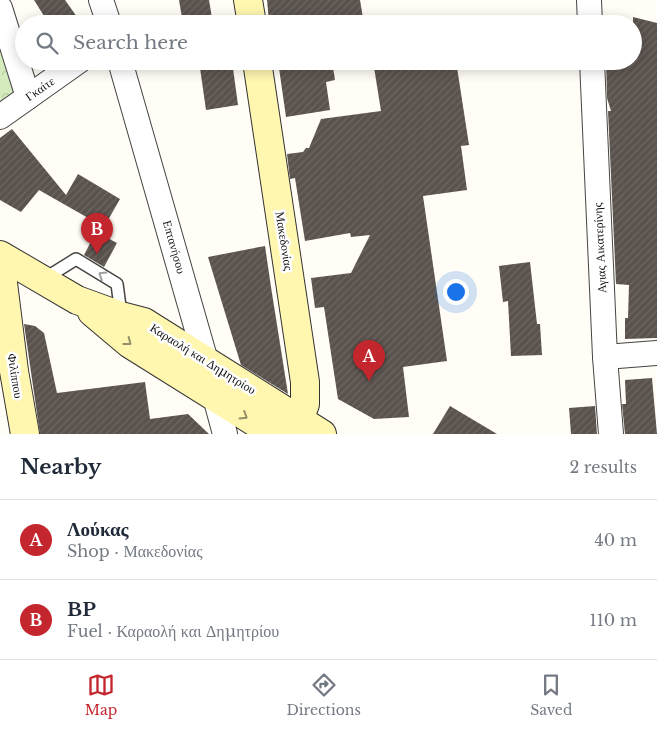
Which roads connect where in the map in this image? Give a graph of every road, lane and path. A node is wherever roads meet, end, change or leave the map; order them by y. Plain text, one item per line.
1 (248, 0) edge
2 (589, 0) edge
3 (0, 8) edge
4 (250, 15) edge
5 (590, 15) edge
6 (15, 56) edge
7 (20, 70) edge
8 (66, 70) edge
9 (123, 70) edge
10 (258, 70) edge
11 (592, 70) edge
12 (28, 97) junction
13 (0, 117) edge
14 (0, 255) edge
15 (0, 259) edge
16 (43, 280) junction
17 (77, 300) junction
18 (121, 316) junction
19 (657, 353) edge
20 (605, 357) junction
21 (206, 361) junction
22 (7, 371) edge
23 (215, 397) junction
24 (292, 429) edge
25 (25, 434) edge
26 (225, 434) edge
27 (274, 434) edge
28 (322, 434) edge
29 (612, 434) edge

1 - 4 main road
2 - 5 street
3 - 6 street
7 - 12 street
8 - 12 street, Γκαίτε
9 - 21 street, Επτανήσου
10 - 24 main road, Μακεδονίας
11 - 20 street, Αγιας Αικατερίνης
12 - 13 street, Γκαίτε
14 - 16 main road, Καραολή και Δημητρίου
15 - 22 main road, Φιλίππου
16 - 17 main road, Καραολή και Δημητρίου
18 -> 16 lane
17 - 18 main road, Καραολή και Δημητρίου
17 -> 23 main road, Καραολή και Δημητρίου
18 - 21 main road, Καραολή και Δημητρίου
19 - 20 street
20 - 29 street, Αγιας Αικατερίνης
21 - 23 main road, Επτανήσου
21 - 24 main road, Καραολή και Δημητρίου
22 - 25 main road, Φιλίππου
23 - 26 street, Επτανήσου
23 -> 27 main road, Καραολή και Δημητρίου
24 - 28 main road, Καραολή και Δημητρίου

